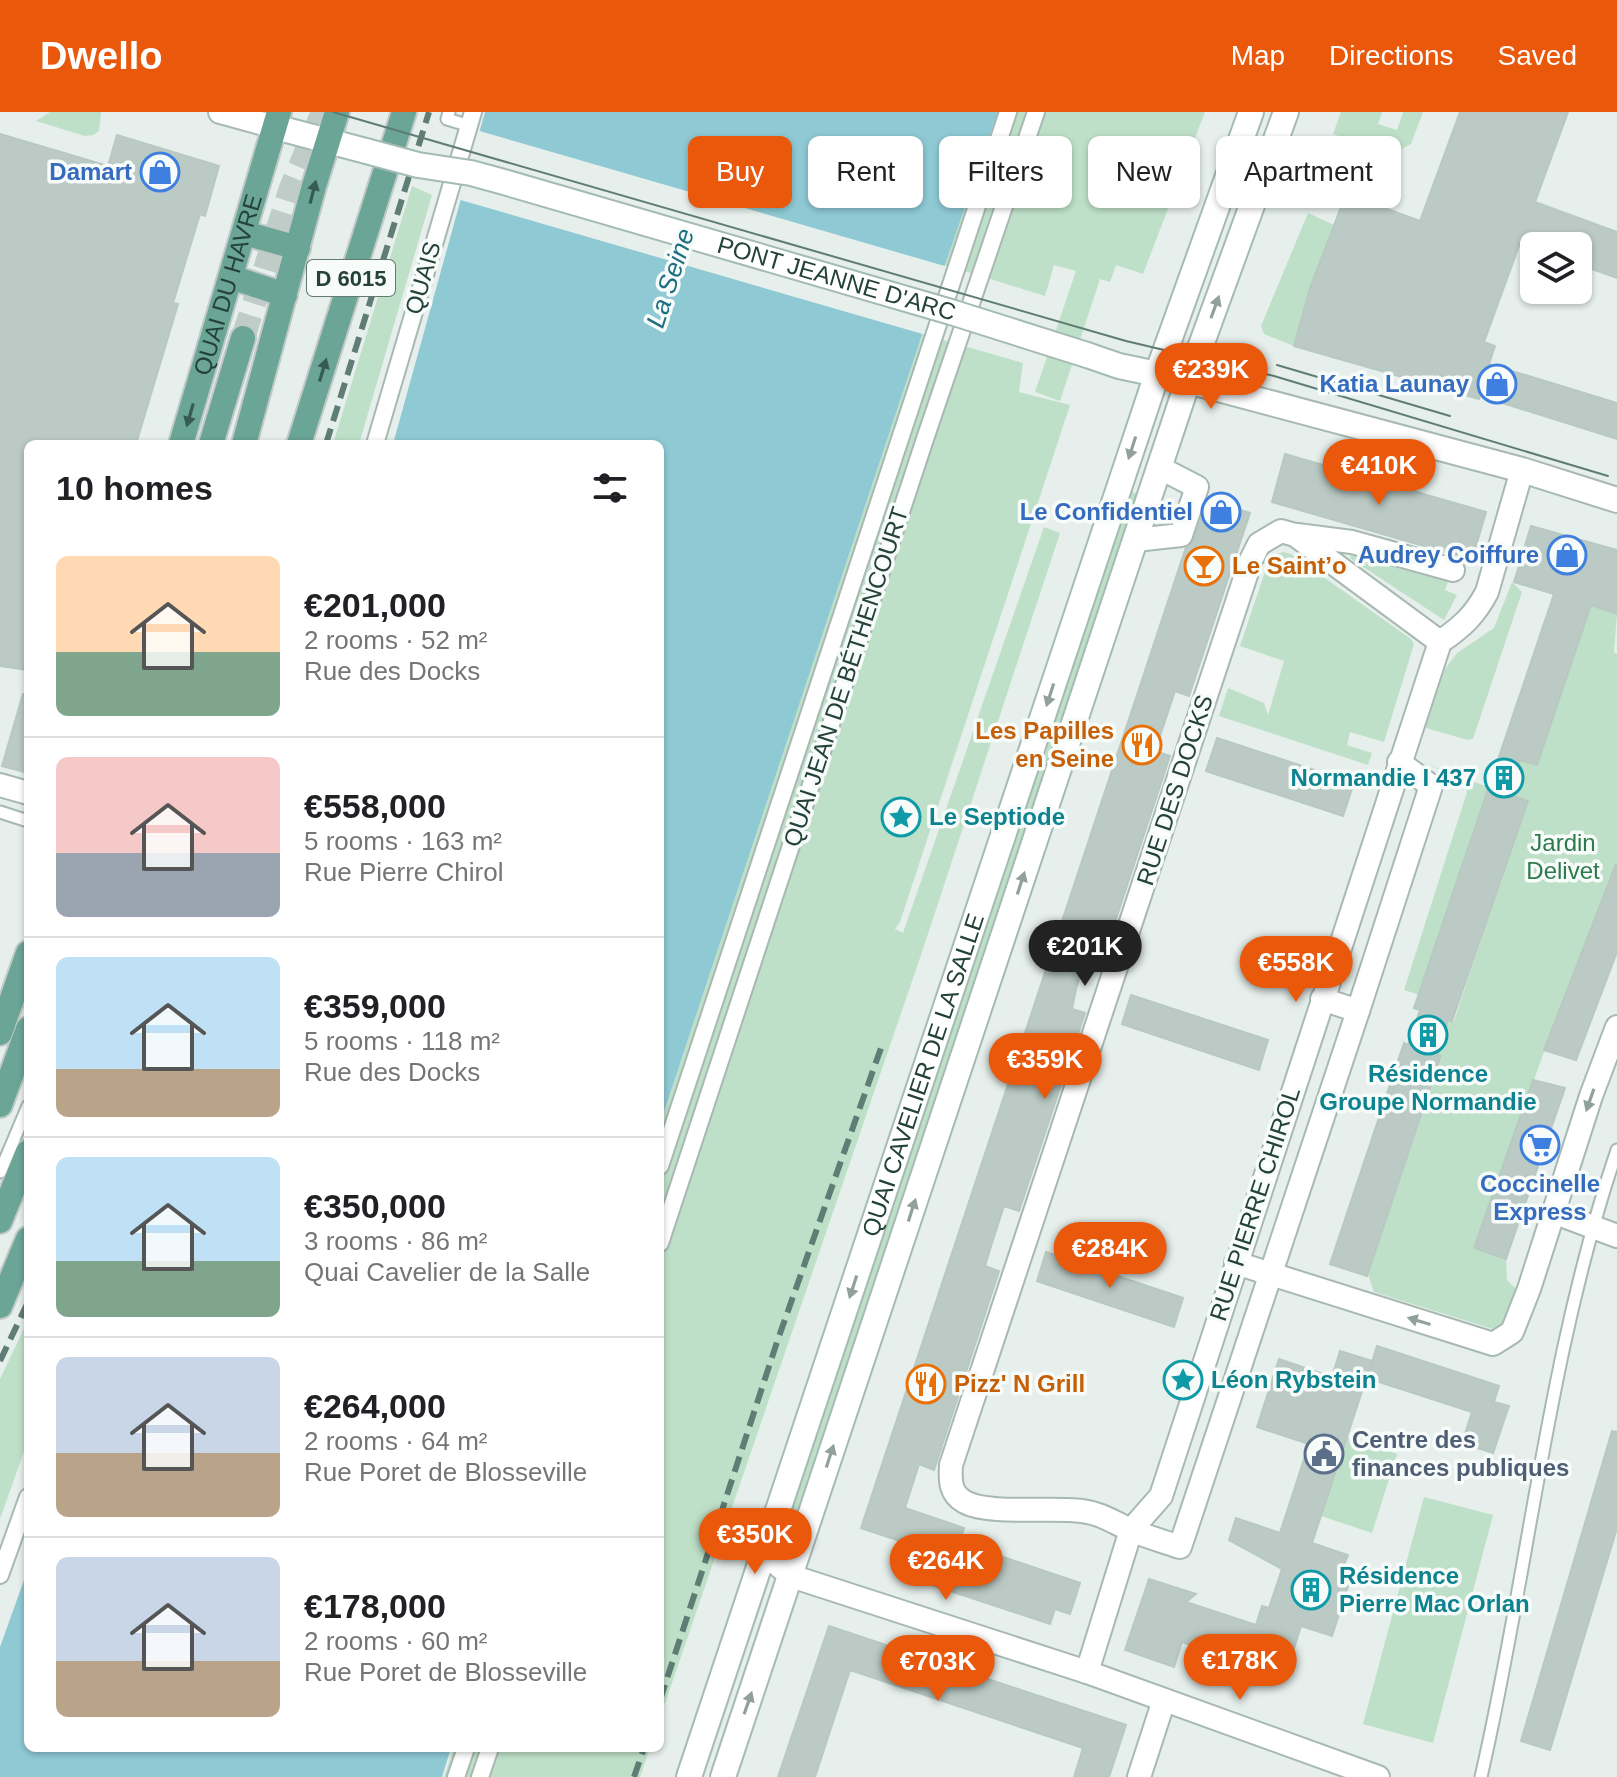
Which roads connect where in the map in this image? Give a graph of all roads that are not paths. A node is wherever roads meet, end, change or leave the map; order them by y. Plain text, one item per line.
1 (220, 112) edge
2 (337, 112) edge
3 (404, 112) edge
4 (449, 112) edge
5 (1008, 112) edge
6 (1036, 112) edge
7 (1251, 112) edge
8 (1286, 112) edge
9 (472, 119) edge
10 (277, 120) edge
11 (327, 140) junction
12 (244, 233) junction
13 (298, 248) junction
14 (231, 277) junction
15 (285, 295) junction
16 (243, 338) tunnel mouth
17 (1157, 374) junction
18 (1188, 381) junction
19 (182, 440) edge
20 (212, 440) edge
21 (245, 440) edge
22 (300, 440) edge
23 (376, 440) edge
24 (1160, 468) junction
25 (1522, 470) junction
26 (1617, 500) edge
27 (1295, 535) junction
28 (1136, 540) junction
29 (1453, 570) dead end
30 (1440, 642) junction
31 (1399, 762) junction
32 (0, 785) edge
33 (24, 792) edge
34 (0, 812) edge
35 (24, 820) edge
36 (24, 964) edge
37 (1322, 999) junction
38 (1358, 1011) junction
39 (1617, 1027) edge
40 (0, 1033) edge
41 (24, 1040) edge
42 (0, 1105) edge
43 (24, 1115) edge
44 (1617, 1150) edge
45 (664, 1154) edge
46 (24, 1162) edge
47 (0, 1172) edge
48 (1553, 1212) junction
49 (0, 1221) edge
50 (1592, 1227) junction
51 (664, 1231) edge
52 (1617, 1236) edge
53 (24, 1249) edge
54 (1236, 1263) junction
55 (1271, 1274) junction
56 (0, 1306) edge
57 (24, 1508) edge
58 (1131, 1530) junction
59 (768, 1541) junction
60 (0, 1575) edge
61 (791, 1576) junction
62 (1087, 1672) junction
63 (1164, 1700) junction
64 (465, 1752) edge
65 (489, 1752) edge
66 (456, 1777) edge
67 (480, 1777) edge
68 (689, 1777) edge
69 (723, 1777) edge
70 (1139, 1777) edge
71 (1378, 1777) edge
72 (1481, 1777) edge

1 - 10 street
2 - 11 main road, D 6015
22 -> 3 main road, D 6015
4 - 9 lane
5 - 45 street, QUAI JEAN DE BÉTHENCOURT
6 - 51 street, QUAI JEAN DE BÉTHENCOURT
7 - 17 main road, QUAI CAVELIER DE LA SALLE
18 -> 8 main road, QUAI CAVELIER DE LA SALLE
9 - 23 street, QUAIS
10 - 11 main road, PONT JEANNE D'ARC
10 - 12 main road, QUAI DU HAVRE
13 -> 11 main road, D 6015
11 - 17 main road, PONT JEANNE D'ARC, bridge
12 - 13 main road
12 - 14 main road, QUAI DU HAVRE
13 - 15 main road, D 6015
14 - 15 main road
14 -> 19 main road, QUAI DU HAVRE
15 - 21 main road, D 6015
16 - 20 main road
17 - 18 main road, PONT JEANNE D'ARC
17 -> 59 main road, QUAI CAVELIER DE LA SALLE
18 - 24 main road, QUAI CAVELIER DE LA SALLE
18 - 25 main road, PONT JEANNE D'ARC
24 - 28 main road, QUAI CAVELIER DE LA SALLE
24 - 28 street
25 - 26 main road, PONT JEANNE D'ARC
25 - 30 street
27 - 29 street, RUE DES DOCKS
27 - 30 street
27 - 58 street, RUE DES DOCKS
61 -> 28 main road, QUAI CAVELIER DE LA SALLE
30 - 31 street, RUE PIERRE CHIROL
31 - 37 street, RUE PIERRE CHIROL
31 - 38 street
32 - 33 street
34 - 35 lane
36 - 40 main road
37 - 38 street
37 - 54 street, RUE PIERRE CHIROL
38 - 55 street
39 -> 48 street
41 - 42 main road
43 - 47 lane
44 - 50 lane
46 - 49 main road
48 - 50 street
48 -> 55 street
50 - 52 street
50 - 72 lane
53 - 56 main road
54 - 55 street
54 - 58 street, RUE PIERRE CHIROL
55 - 58 street
57 - 60 street
58 - 62 street, RUE PIERRE CHIROL
59 - 61 street
59 - 68 main road, QUAI CAVELIER DE LA SALLE
61 - 62 street
69 -> 61 main road, QUAI CAVELIER DE LA SALLE
62 - 63 street
63 - 70 street
63 - 71 street
64 - 66 street
65 - 67 street

